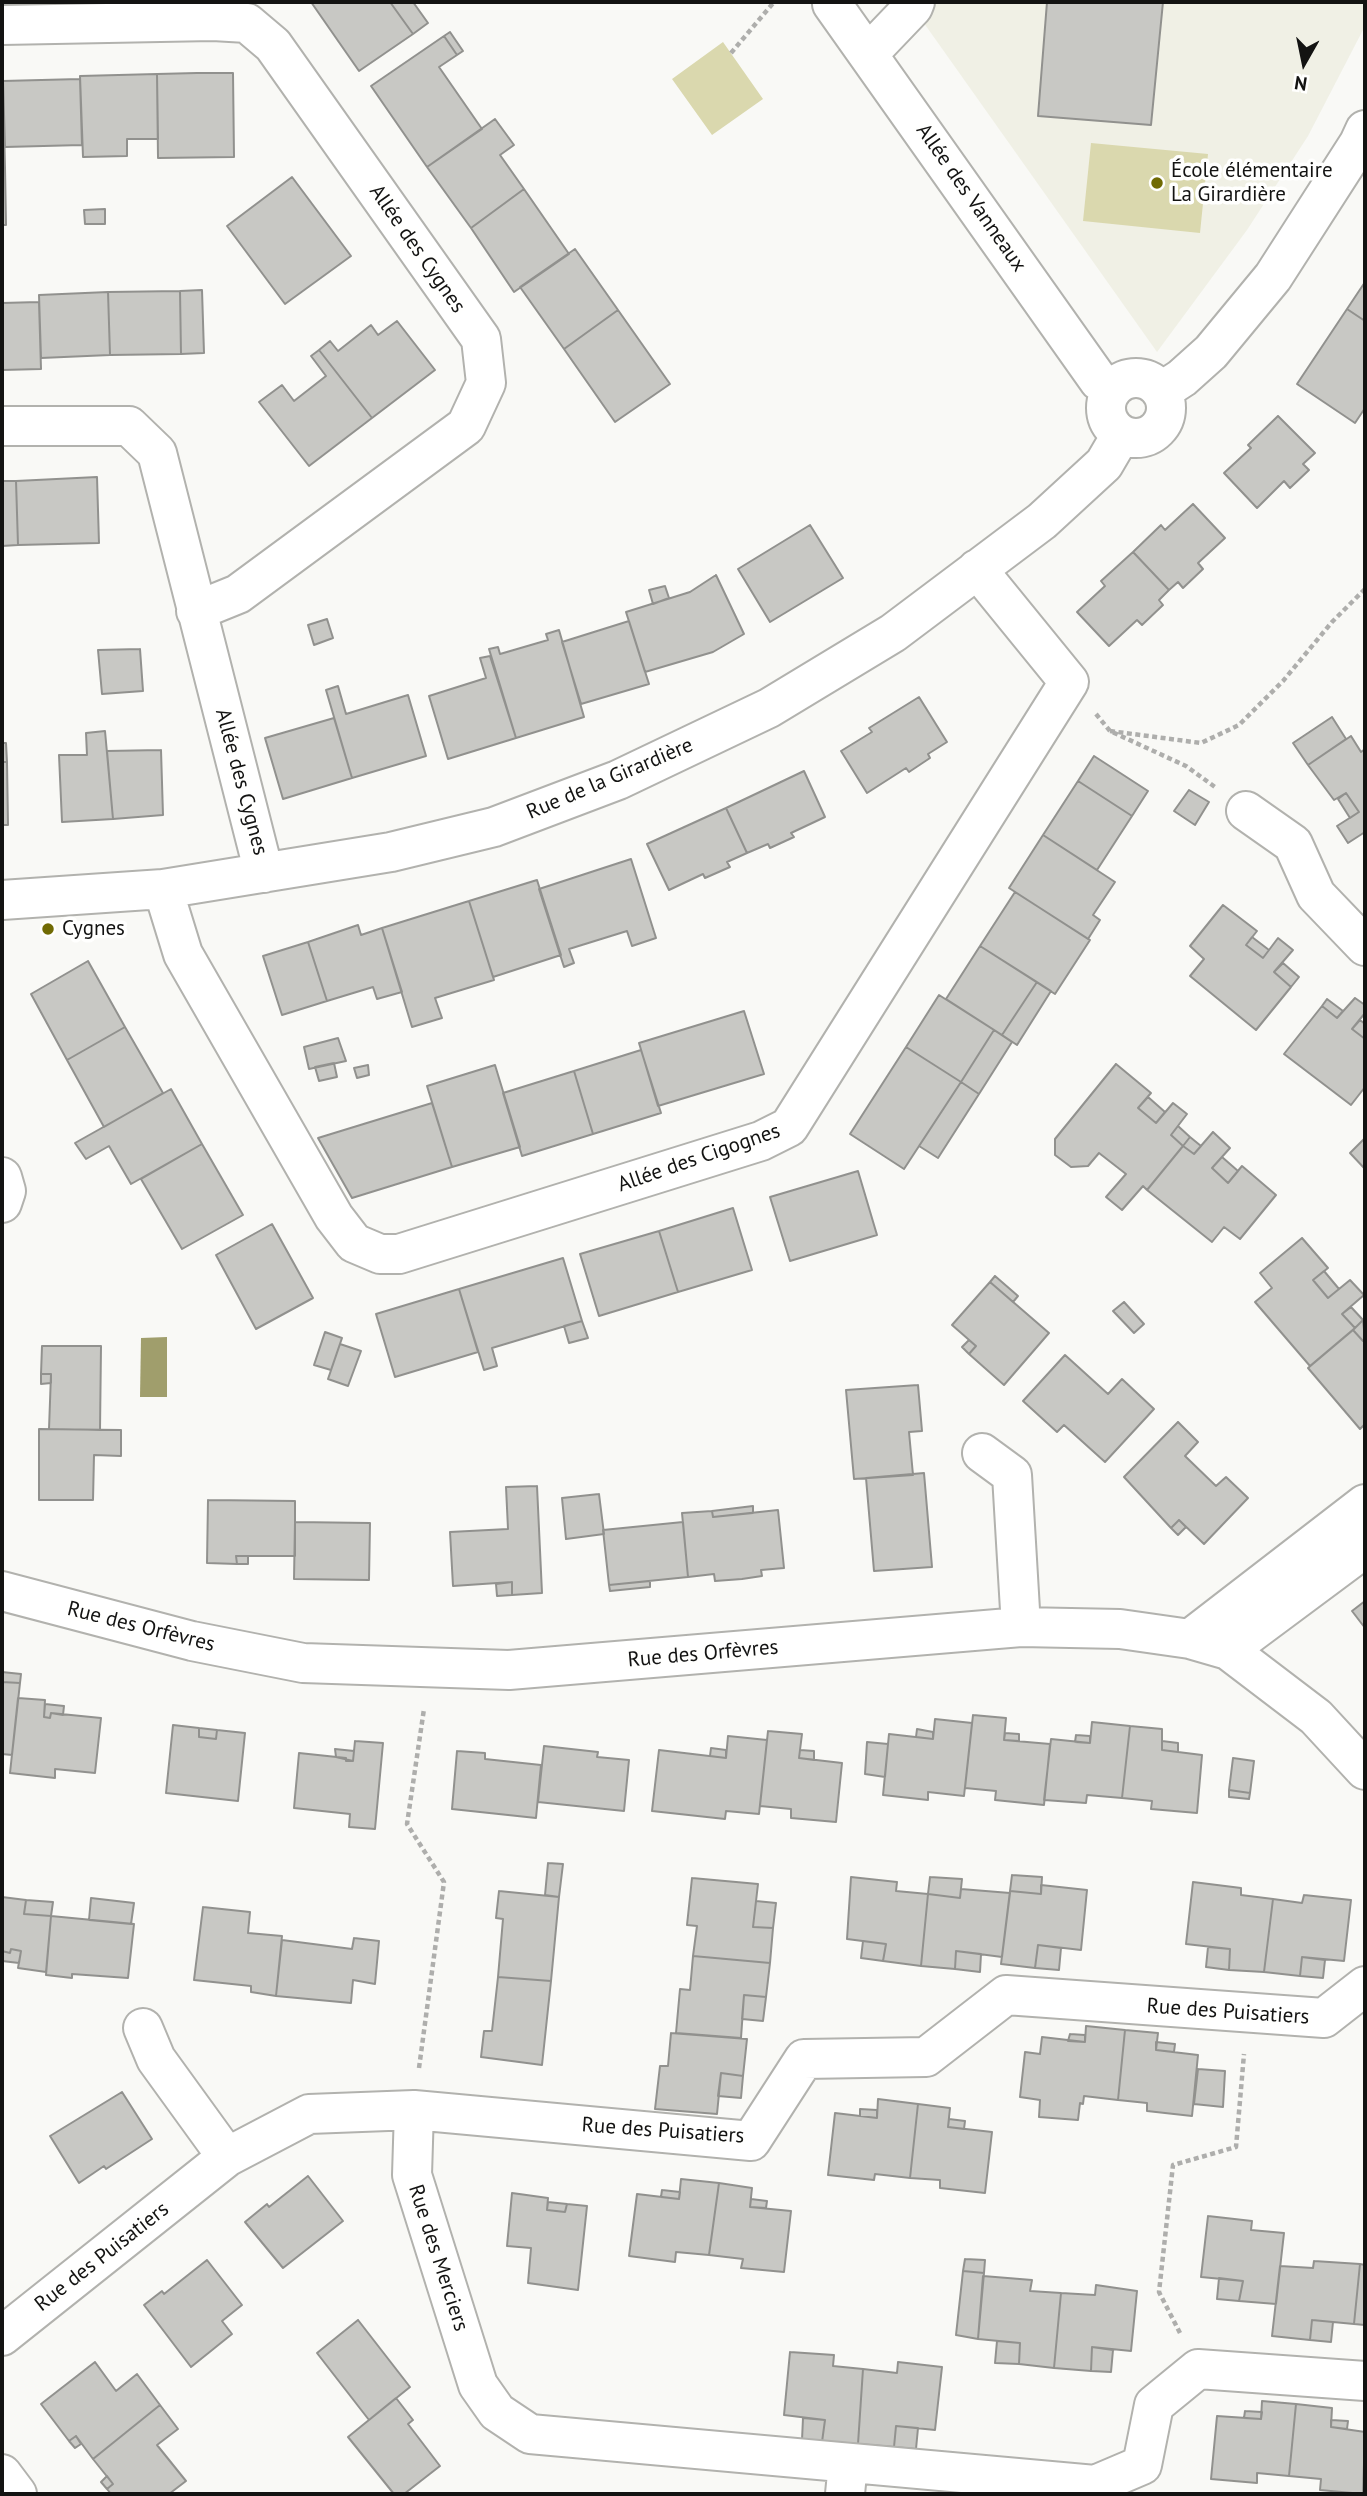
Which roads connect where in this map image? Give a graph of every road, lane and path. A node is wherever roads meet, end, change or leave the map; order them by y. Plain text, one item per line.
1 (774, 2) edge
2 (915, 2) edge
3 (832, 4) dead end
4 (2, 25) edge
5 (731, 53) dead end
6 (869, 53) junction
7 (1363, 140) edge
8 (1112, 390) junction
9 (1162, 391) junction
10 (2, 426) edge
11 (1121, 435) junction
12 (977, 569) junction
13 (1365, 589) edge
14 (197, 611) junction
15 (1069, 682) junction
16 (1110, 731) junction
17 (1247, 811) joint
18 (264, 873) junction
19 (163, 889) junction
20 (2, 900) edge
21 (1365, 946) edge
22 (2, 1177) edge
23 (2, 1203) edge
24 (982, 1453) dead end
25 (1365, 1504) edge
26 (1365, 1548) edge
27 (2, 1591) edge
28 (1021, 1627) junction
29 (1190, 1639) junction
30 (1228, 1650) junction
31 (430, 1667) junction
32 (1365, 1770) edge
33 (1365, 1986) edge
34 (1248, 2014) junction
35 (143, 2028) dead end
36 (414, 2110) junction
37 (228, 2157) junction
38 (2, 2336) edge
39 (1198, 2369) junction
40 (1365, 2381) edge
41 (2, 2474) edge
42 (846, 2479) edge
43 (17, 2494) edge

1 - 5 path
2 - 6 street
3 - 6 street, Allée des Vanneaux
4 - 14 street, Allée des Cygnes
6 - 8 street, Allée des Vanneaux
7 - 9 street
8 - 9 street
8 - 11 street
9 - 11 street
10 - 14 street, Allée des Cygnes
11 - 12 street, Rue de la Girardière
12 - 15 street
12 - 18 street, Rue de la Girardière
13 - 16 path
14 - 18 street, Allée des Cygnes
15 - 16 path
15 - 19 street, Allée des Cigognes
16 - 17 path
17 - 21 street
18 - 19 street, Rue de la Girardière
19 - 20 street, Rue de la Girardière
22 - 23 street
24 - 28 street
25 - 29 street
26 - 30 street
27 - 31 street, Rue des Orfèvres
28 - 29 street, Rue des Orfèvres
28 - 31 street, Rue des Orfèvres
29 - 30 street, Rue des Orfèvres
30 - 32 street, Rue des Orfèvres
31 - 36 path
33 - 34 street, Rue des Puisatiers
34 - 36 street, Rue des Puisatiers
34 - 39 path
35 - 37 street
36 - 37 street, Rue des Puisatiers
36 - 42 street, Rue des Merciers
37 - 38 street, Rue des Puisatiers
39 - 40 street
39 - 42 street, Rue des Merciers
41 - 43 street

